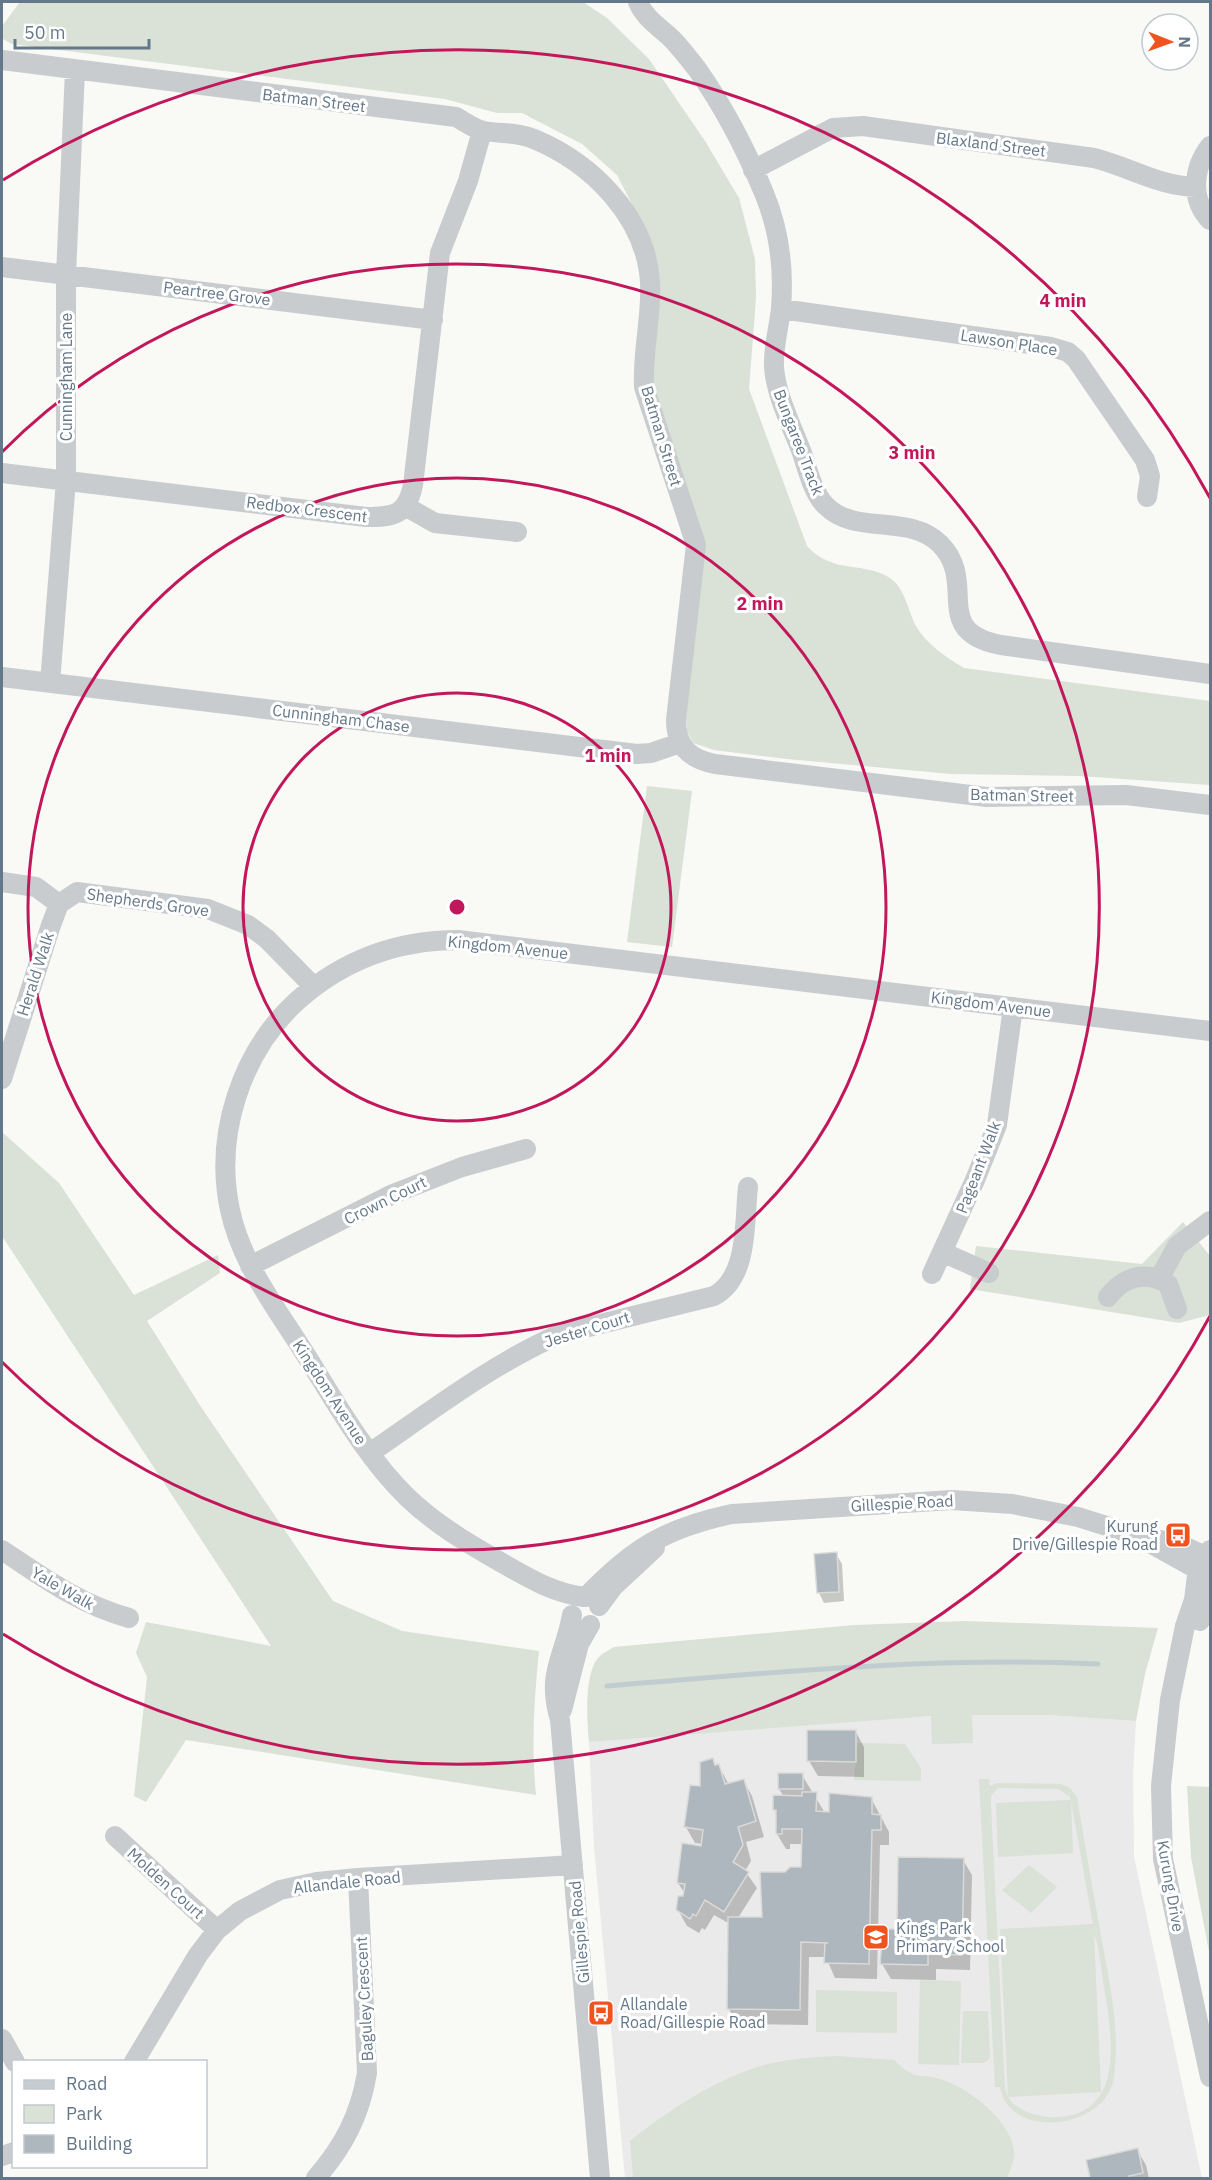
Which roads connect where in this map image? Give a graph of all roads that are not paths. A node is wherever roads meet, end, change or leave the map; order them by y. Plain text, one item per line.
1 (638, 2) edge
2 (648, 2) edge
3 (651, 22) junction
4 (2, 60) edge
5 (75, 70) junction
6 (482, 131) junction
7 (1210, 146) edge
8 (753, 170) junction
9 (1196, 187) junction
10 (1210, 220) edge
11 (2, 267) edge
12 (66, 275) junction
13 (780, 309) junction
14 (433, 320) junction
15 (2, 473) edge
16 (66, 480) junction
17 (1147, 497) dead end
18 (405, 506) junction
19 (517, 532) dead end
20 (1210, 674) edge
21 (2, 677) edge
22 (50, 683) junction
23 (680, 743) junction
24 (1210, 805) edge
25 (2, 882) edge
26 (59, 904) junction
27 (314, 987) junction
28 (1013, 1007) junction
29 (1210, 1031) edge
30 (2, 1079) edge
31 (526, 1149) dead end
32 (748, 1187) dead end
33 (1210, 1221) edge
34 (942, 1252) junction
35 (250, 1266) junction
36 (989, 1273) dead end
37 (932, 1274) dead end
38 (1159, 1279) junction
39 (1108, 1298) dead end
40 (1177, 1309) dead end
41 (370, 1453) junction
42 (2, 1550) edge
43 (1206, 1561) edge
44 (1210, 1586) edge
45 (543, 1587) junction
46 (590, 1600) junction
47 (571, 1614) junction
48 (129, 1618) dead end
49 (590, 1625) junction
50 (1180, 1658) junction
51 (560, 1720) junction
52 (115, 1836) dead end
53 (573, 1865) junction
54 (358, 1878) junction
55 (217, 1930) junction
56 (2, 2039) edge
57 (14, 2060) edge
58 (135, 2060) edge
59 (1210, 2077) edge
60 (316, 2178) edge
61 (600, 2178) edge

1 - 3 street, Bungaree Track
2 - 3 street
3 - 8 street, Bungaree Track
4 - 5 street, Batman Street
5 - 6 street, Batman Street
5 - 12 street, Cunningham Lane
6 - 14 street
6 - 23 street, Batman Street
7 - 9 street
8 - 9 street, Blaxland Street
8 - 13 street, Bungaree Track
9 - 10 street
11 - 12 street, Peartree Grove
12 - 14 street, Peartree Grove
12 - 16 street, Cunningham Lane
13 - 17 street, Lawson Place
13 - 20 street, Bungaree Track
14 - 18 street
15 - 16 street, Redbox Crescent
16 - 18 street, Redbox Crescent
16 - 22 street, Cunningham Lane
18 - 19 street
21 - 22 street, Cunningham Chase
22 - 23 street, Cunningham Chase
23 - 24 street, Batman Street
25 - 26 street
26 - 27 street, Shepherds Grove
26 - 30 street, Herald Walk
27 - 28 street, Kingdom Avenue
27 - 35 street, Kingdom Avenue
28 - 29 street, Kingdom Avenue
28 - 34 street, Pageant Walk
31 - 35 street, Crown Court
32 - 41 street, Jester Court
33 - 38 street
34 - 36 street
34 - 37 street, Pageant Walk
35 - 41 street, Kingdom Avenue
38 - 39 street
38 - 40 street
41 - 45 street, Kingdom Avenue
42 - 48 street, Yale Walk
43 - 46 street, Gillespie Road
43 - 50 street, Kurung Drive
44 - 50 street, Kurung Drive
45 - 46 street, Kingdom Avenue
45 - 47 street, Kingdom Avenue
46 - 47 street
46 - 49 street
47 - 49 street
47 - 51 street, Gillespie Road
49 - 51 street, Gillespie Road
50 - 59 street, Kurung Drive
51 - 53 street, Gillespie Road
52 - 55 street, Molden Court
53 - 54 street, Allandale Road
53 - 61 street, Gillespie Road
54 - 55 street, Allandale Road
54 - 60 street, Baguley Crescent
55 - 58 street, Allandale Road
56 - 57 street

